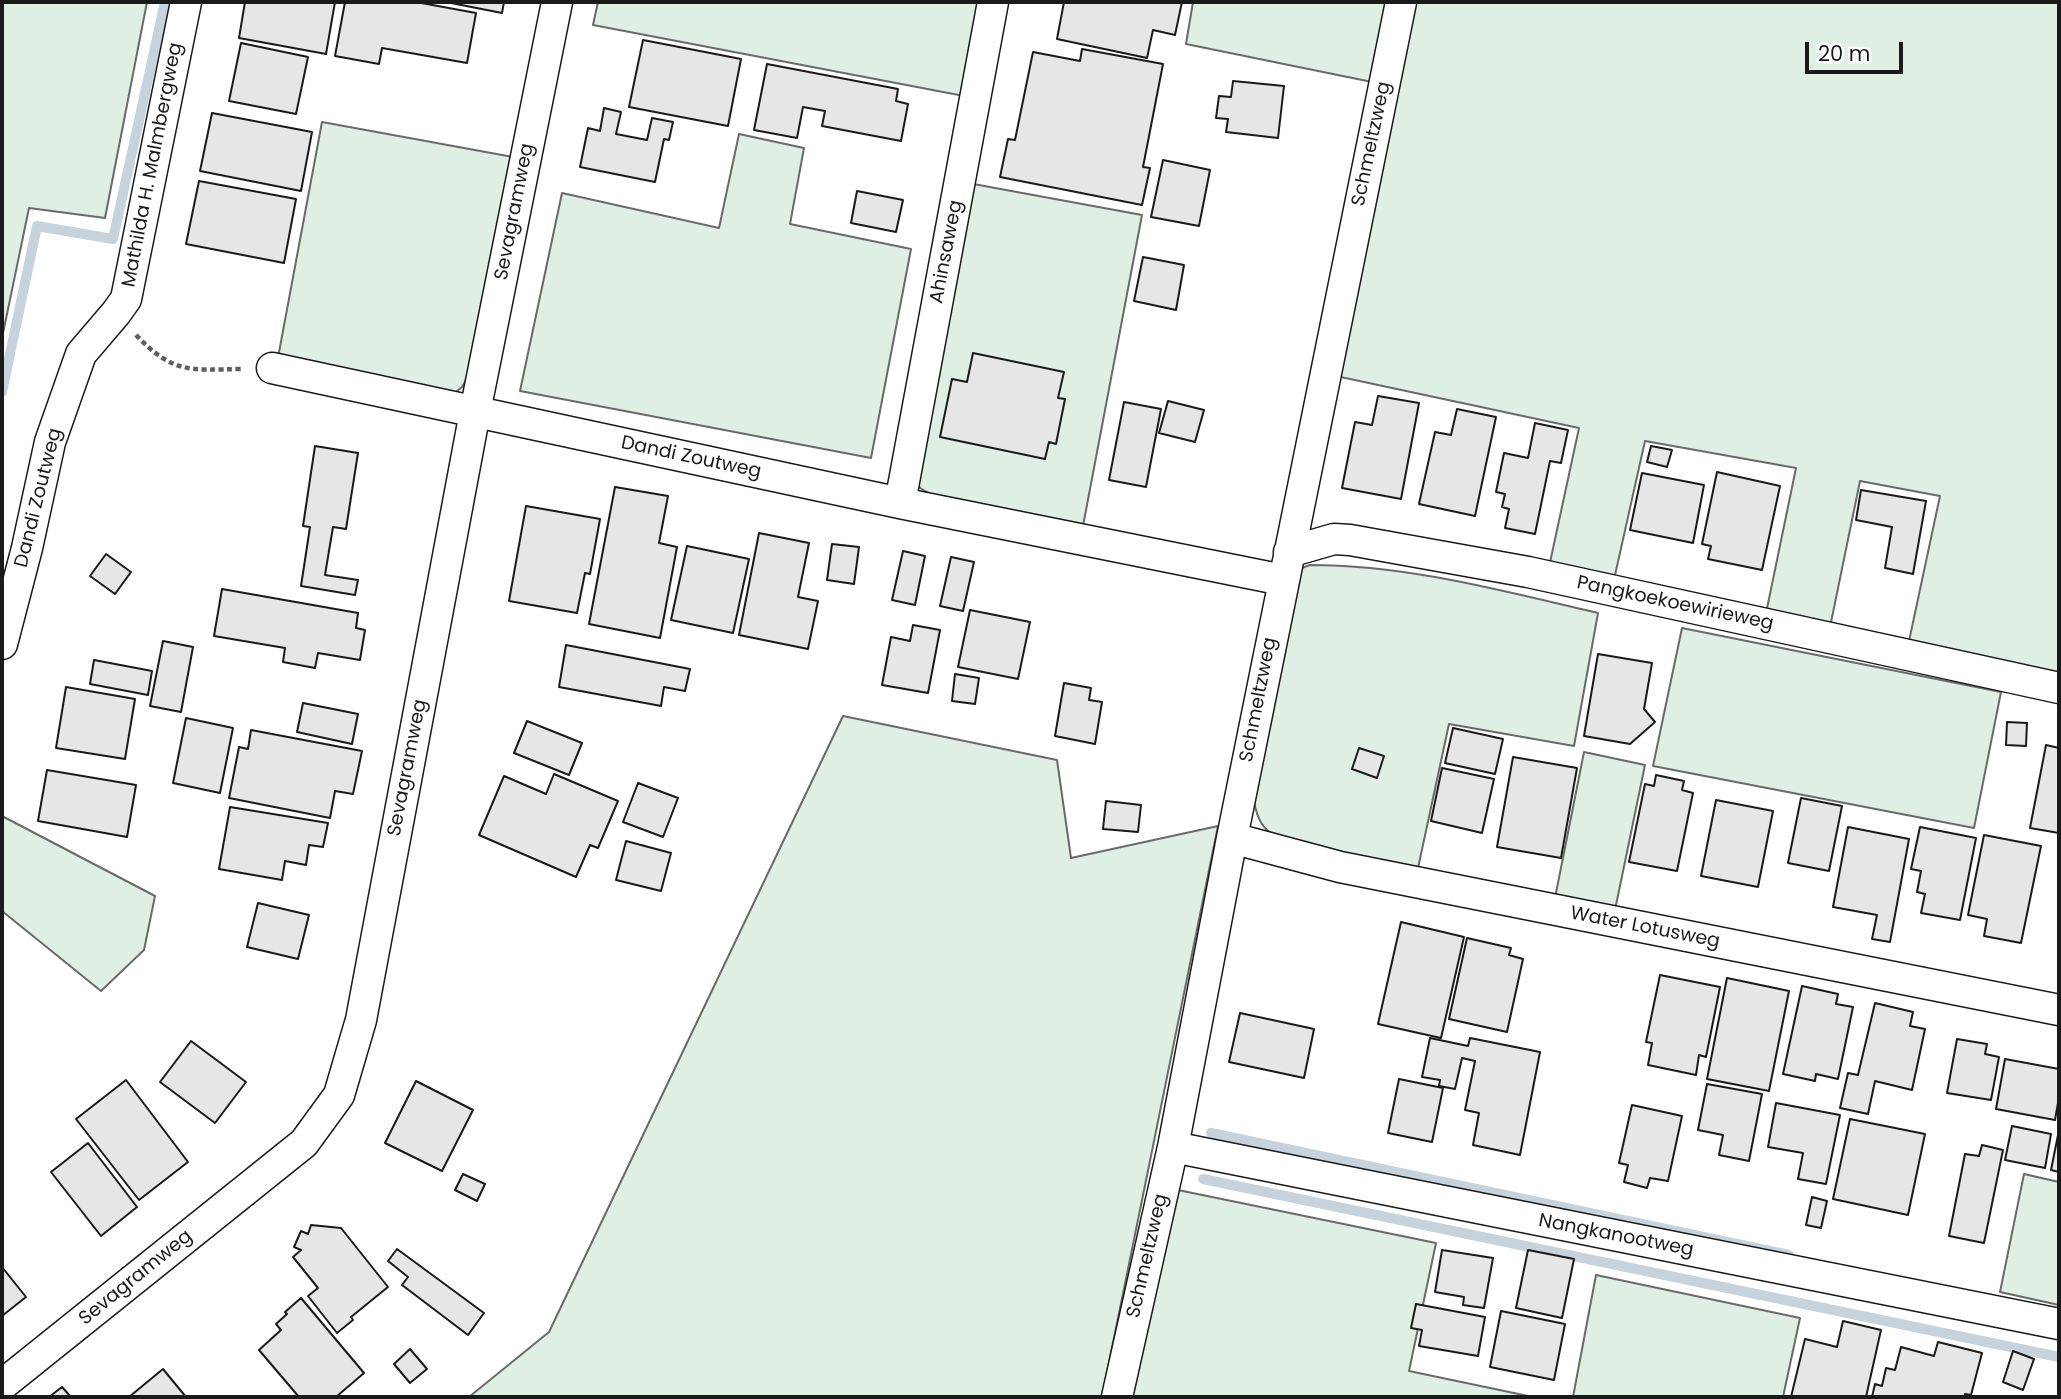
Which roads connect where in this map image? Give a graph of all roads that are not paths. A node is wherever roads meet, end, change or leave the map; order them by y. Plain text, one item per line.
1 (186, 2) edge
2 (557, 2) edge
3 (993, 2) edge
4 (1401, 2) edge
5 (81, 354) joint
6 (272, 368) road end
7 (475, 412) junction
8 (900, 503) junction
9 (1286, 566) junction
10 (2, 644) edge
11 (2059, 688) edge
12 (1232, 838) junction
13 (2059, 1010) edge
14 (1172, 1147) junction
15 (2059, 1324) edge
16 (2, 1385) edge
17 (1117, 1397) edge

1 - 5 street, Mathilda H. Malmbergweg
2 - 7 street, Sevagramweg
3 - 8 street, Ahinsaweg
4 - 9 street, Schmeltzweg
5 - 10 street, Dandi Zoutweg
6 - 7 street, Dandi Zoutweg
7 - 8 street, Dandi Zoutweg
7 - 16 street, Sevagramweg
8 - 9 street, Dandi Zoutweg
9 - 11 street, Pangkoekoewirieweg
9 - 12 street, Schmeltzweg
12 - 13 street, Water Lotusweg
12 - 14 street, Schmeltzweg
14 - 15 street, Nangkanootweg
14 - 17 street, Schmeltzweg

